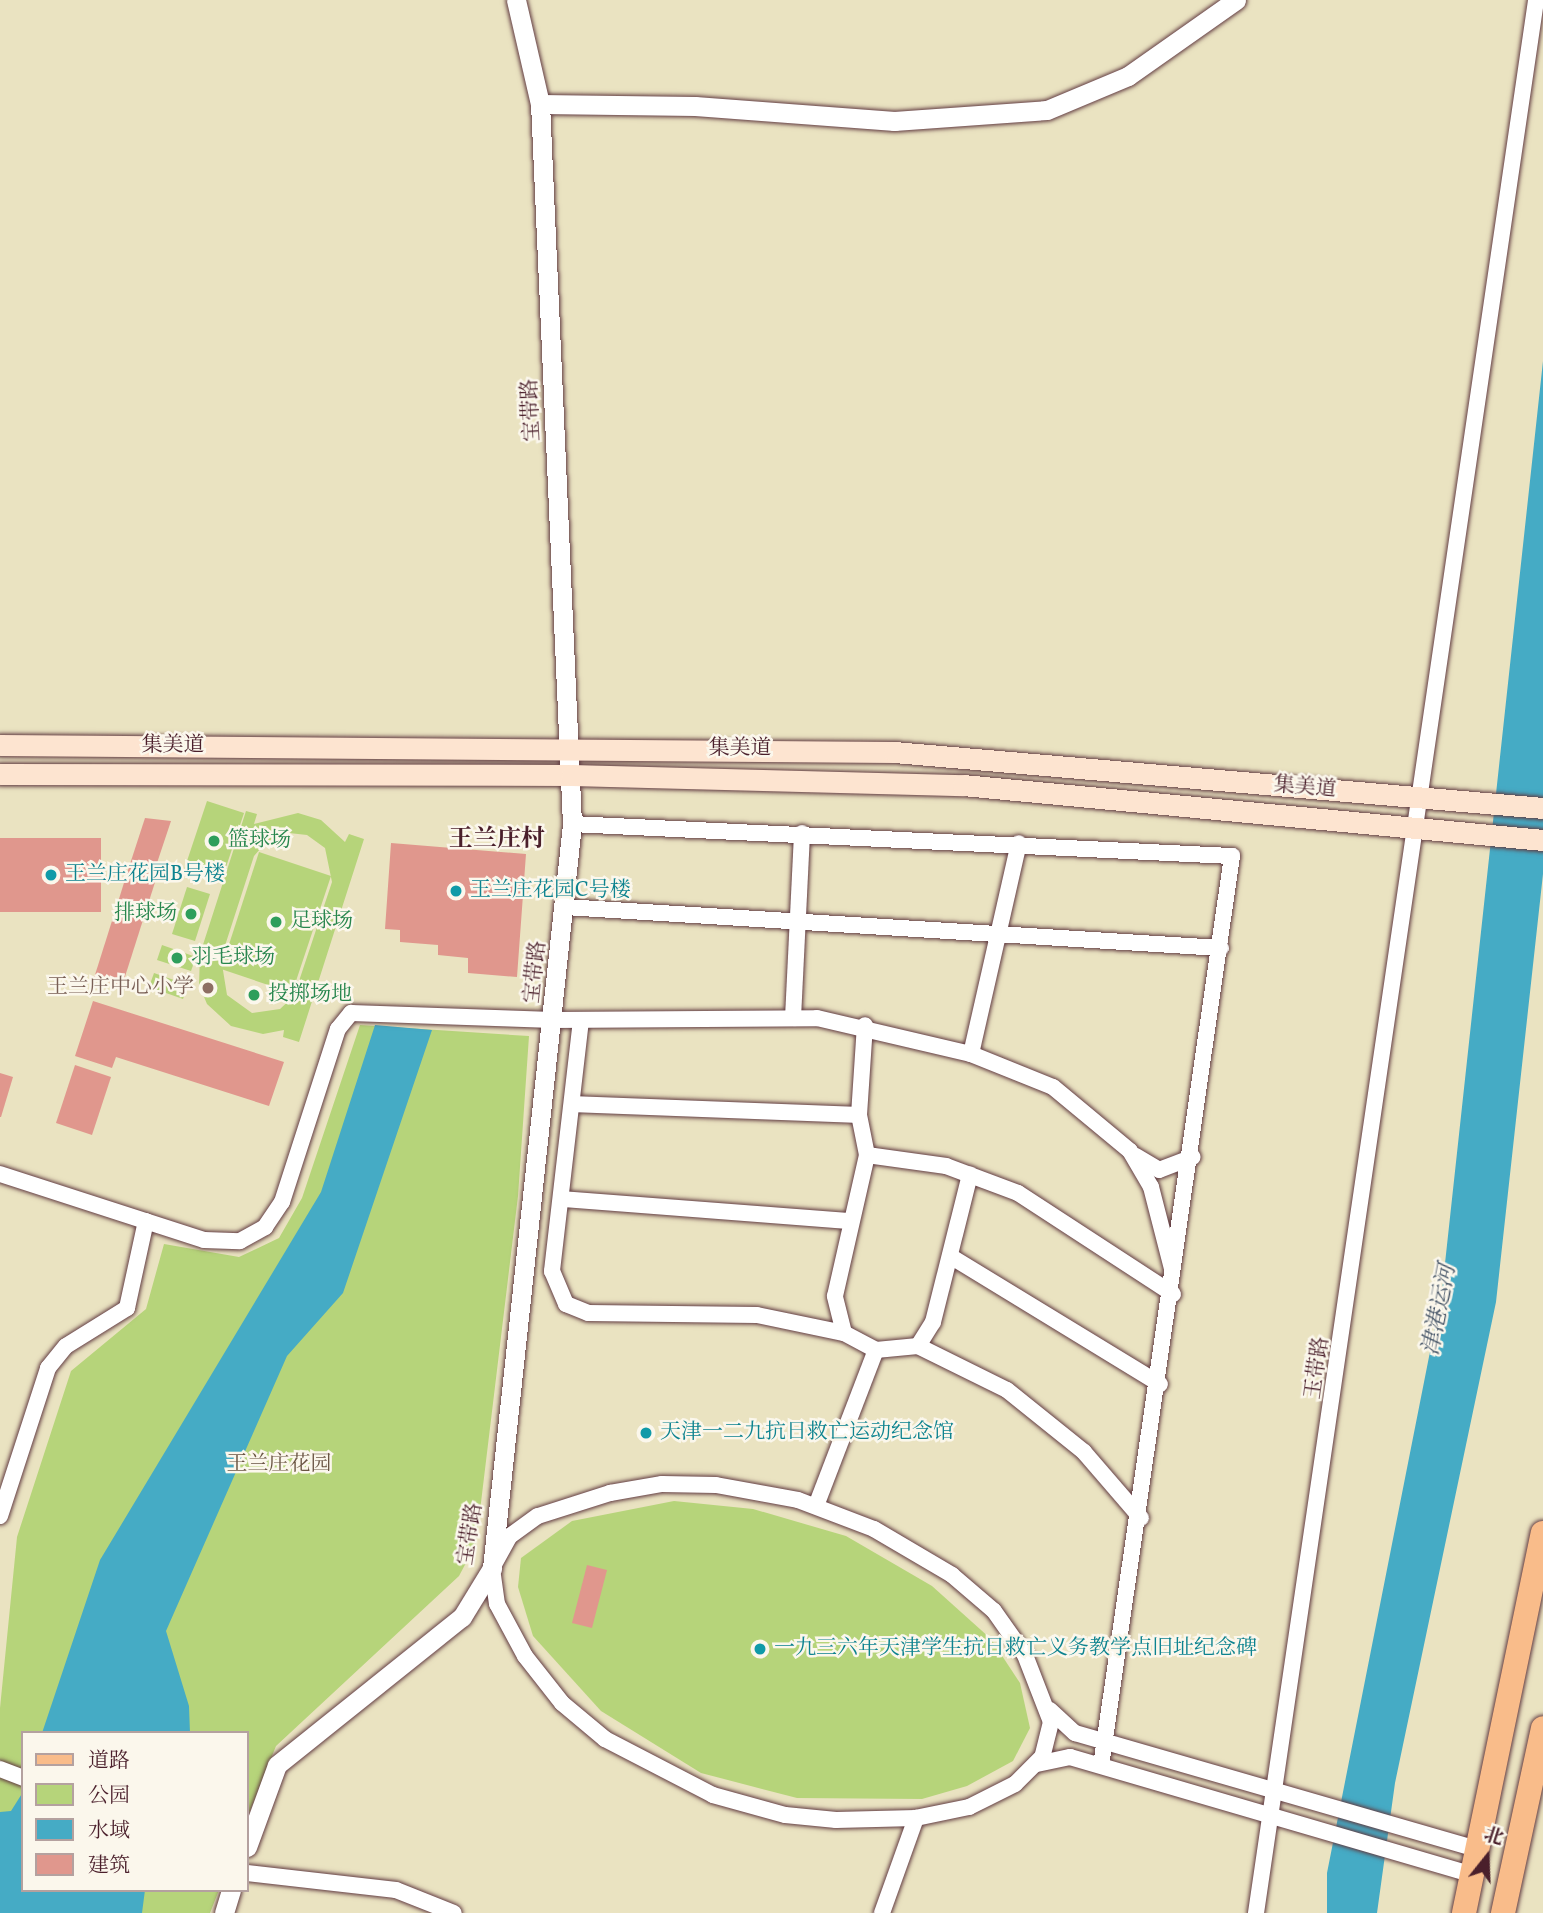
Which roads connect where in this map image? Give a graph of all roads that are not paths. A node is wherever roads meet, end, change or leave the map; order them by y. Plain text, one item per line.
1 (516, 0) edge
2 (1237, 0) edge
3 (1536, 0) edge
4 (540, 104) junction
5 (0, 745) edge
6 (570, 747) junction
7 (0, 774) edge
8 (572, 775) junction
9 (1424, 798) junction
10 (1543, 808) edge
11 (572, 824) junction
12 (1420, 829) junction
13 (802, 833) junction
14 (1543, 840) edge
15 (1019, 844) junction
16 (565, 907) junction
17 (799, 921) junction
18 (1003, 934) junction
19 (1221, 948) junction
20 (793, 1018) junction
21 (554, 1020) junction
22 (581, 1020) junction
23 (865, 1025) junction
24 (971, 1054) junction
25 (572, 1104) junction
26 (859, 1115) junction
27 (1130, 1151) junction
28 (867, 1155) junction
29 (1193, 1157) junction
30 (0, 1174) edge
31 (970, 1175) junction
32 (562, 1199) junction
33 (146, 1221) junction
34 (850, 1221) junction
35 (950, 1256) junction
36 (1174, 1290) junction
37 (844, 1334) junction
38 (918, 1346) junction
39 (876, 1350) junction
40 (1160, 1384) junction
41 (816, 1506) junction
42 (0, 1516) edge
43 (1141, 1518) junction
44 (1543, 1533) edge
45 (492, 1568) junction
46 (1047, 1705) junction
47 (1543, 1728) edge
48 (1106, 1741) junction
49 (1035, 1766) junction
50 (1101, 1766) junction
51 (0, 1769) edge
52 (21, 1778) edge
53 (1277, 1791) junction
54 (1273, 1816) junction
55 (916, 1818) junction
56 (248, 1844) edge
57 (1478, 1849) junction
58 (248, 1873) edge
59 (1473, 1875) junction
60 (230, 1892) edge
61 (224, 1913) edge
62 (454, 1913) edge
63 (882, 1913) edge
64 (1256, 1913) edge
65 (1464, 1913) edge
66 (1503, 1913) edge

1 - 4 street, 宝带路
2 - 4 street
3 - 9 street, 玉带路
4 - 6 street, 宝带路
5 - 6 main road, 集美道
6 - 8 street, 宝带路
6 - 9 main road, 集美道
7 - 8 main road, 集美道
8 - 11 street, 宝带路
8 - 12 main road, 集美道
9 - 10 main road, 集美道
9 - 12 street, 玉带路
11 - 13 street
11 - 16 street, 宝带路
12 - 14 main road, 集美道
12 - 53 street, 玉带路
13 - 15 street
13 - 17 street
15 - 18 street
15 - 19 street
16 - 17 street
16 - 21 street, 宝带路
17 - 18 street
17 - 20 street
18 - 19 street
18 - 24 street
19 - 29 street
20 - 22 street
20 - 23 street
21 - 22 street
21 - 33 street
21 - 45 street, 宝带路
22 - 25 street
23 - 24 street
23 - 26 street
24 - 27 street
25 - 26 street
25 - 32 street
26 - 28 street
27 - 29 street
27 - 36 street
28 - 31 street
28 - 34 street
29 - 36 street
30 - 33 street
31 - 35 street
31 - 36 street
32 - 34 street
32 - 37 street
33 - 42 street
34 - 37 street
35 - 38 street
35 - 40 street
36 - 40 street
37 - 39 street
38 - 39 street
38 - 43 street
39 - 41 street
40 - 43 street
41 - 45 street
41 - 46 street
43 - 48 street
44 - 57 main road
45 - 55 street
45 - 56 street, 宝带路
46 - 48 street
46 - 49 street
47 - 66 main road
48 - 50 street
48 - 53 street
49 - 50 street
49 - 55 street
50 - 54 street
51 - 52 street
53 - 54 street, 玉带路
53 - 57 street
54 - 59 street
54 - 64 street, 玉带路
55 - 63 street
57 - 59 main road
58 - 62 street
59 - 65 main road
60 - 61 street

